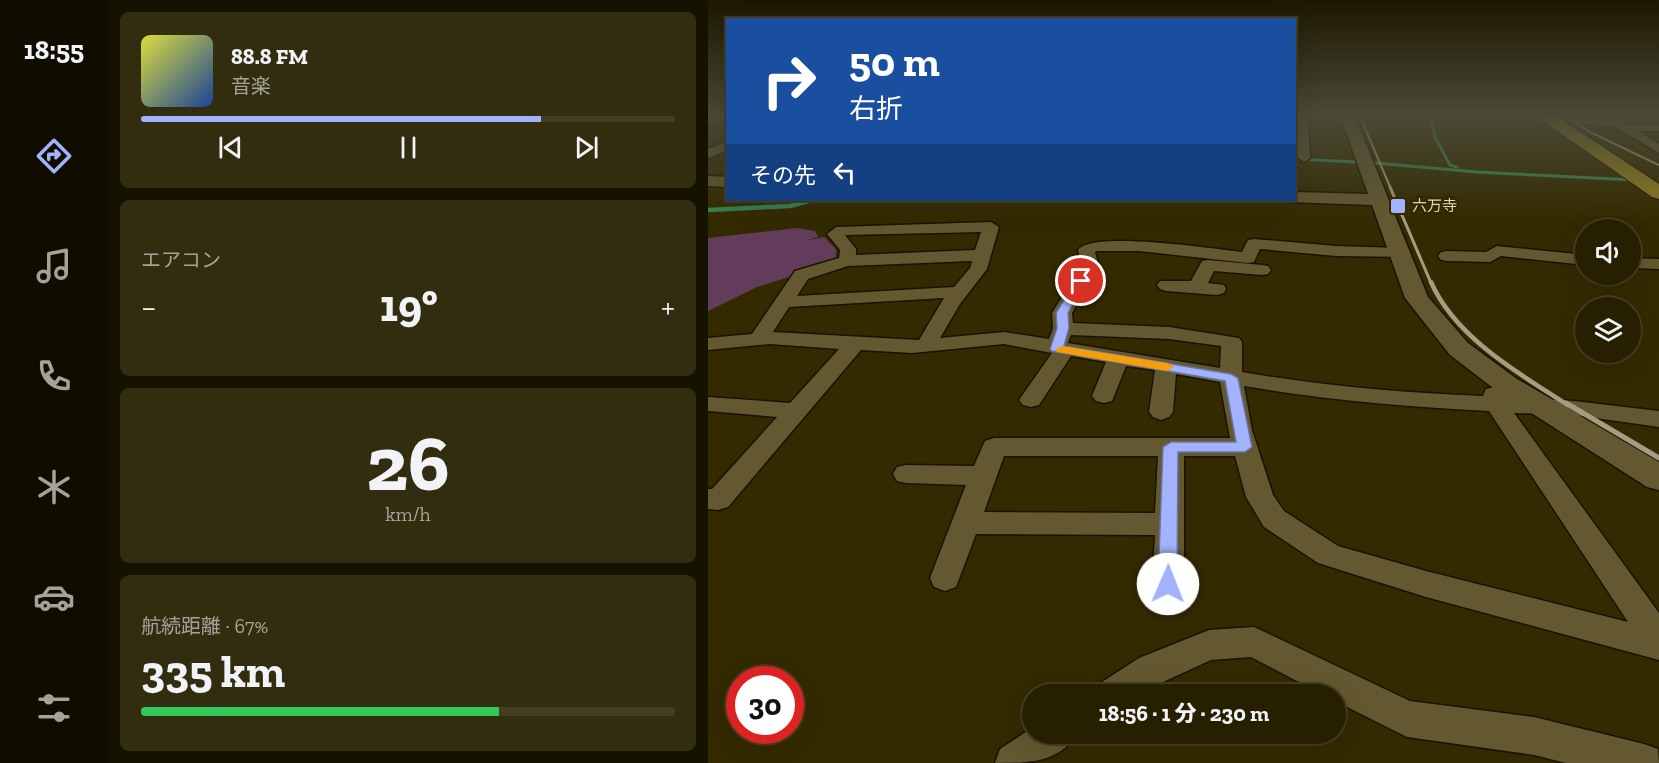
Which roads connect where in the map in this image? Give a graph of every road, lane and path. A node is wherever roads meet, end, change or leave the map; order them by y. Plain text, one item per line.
1 (1303, 150) edge
2 (1361, 150) edge
3 (1593, 150) edge
4 (1304, 158) dead end
5 (708, 181) edge
6 (726, 182) edge
7 (1645, 184) edge
8 (1296, 198) edge
9 (1380, 200) junction
10 (1269, 245) junction
11 (1401, 254) junction
12 (982, 255) junction
13 (1447, 256) dead end
14 (1575, 259) edge
15 (847, 261) junction
16 (1641, 263) edge
17 (1659, 264) edge
18 (1262, 270) junction
19 (1166, 285) dead end
20 (1197, 287) junction
21 (1217, 289) dead end
22 (1257, 290) dead end
23 (958, 292) junction
24 (783, 302) junction
25 (759, 338) junction
26 (1061, 342) junction
27 (708, 344) edge
28 (854, 345) junction
29 (926, 345) junction
30 (1118, 359) junction
31 (1166, 367) junction
32 (1231, 378) junction
33 (1502, 394) junction
34 (1104, 396) dead end
35 (1031, 400) dead end
36 (708, 404) edge
37 (1541, 406) junction
38 (796, 411) junction
39 (1161, 412) dead end
40 (1659, 419) edge
41 (1171, 447) junction
42 (1245, 447) junction
43 (906, 474) dead end
44 (983, 476) junction
45 (1659, 478) edge
46 (708, 499) edge
47 (965, 523) junction
48 (1169, 524) junction
49 (945, 578) dead end
50 (1168, 584) dead end
51 (1659, 643) edge
52 (1130, 684) edge
53 (1339, 684) edge
54 (1346, 688) edge
55 (1042, 744) edge
56 (1014, 763) edge
57 (1644, 763) edge

1 - 4 street
2 - 9 street
3 - 7 highway
5 - 6 street
8 - 9 street
9 - 11 street
10 - 11 street
10 - 18 street
10 - 26 street
11 - 33 street
12 - 15 street
12 - 15 street
12 - 23 street
13 - 14 street
15 - 24 street
16 - 17 street
18 - 20 street
18 - 22 street
19 - 20 street
20 - 21 street
23 - 24 street
23 - 29 street
24 - 25 street
25 - 27 street
25 - 28 street
26 - 29 street
26 - 30 street
26 - 32 street
26 - 35 street
28 - 29 street
28 - 38 street
30 - 31 street
30 - 34 street
31 - 32 street
31 - 39 street
32 - 33 street
32 - 42 street
33 - 37 street
33 - 51 street
36 - 38 street
37 - 40 street
37 - 45 street
38 - 46 street
41 - 42 street
41 - 44 street
41 - 48 street
42 - 51 street
43 - 44 street
44 - 47 street
47 - 48 street
47 - 49 street
48 - 50 street
52 - 53 street
54 - 57 street
55 - 56 street

